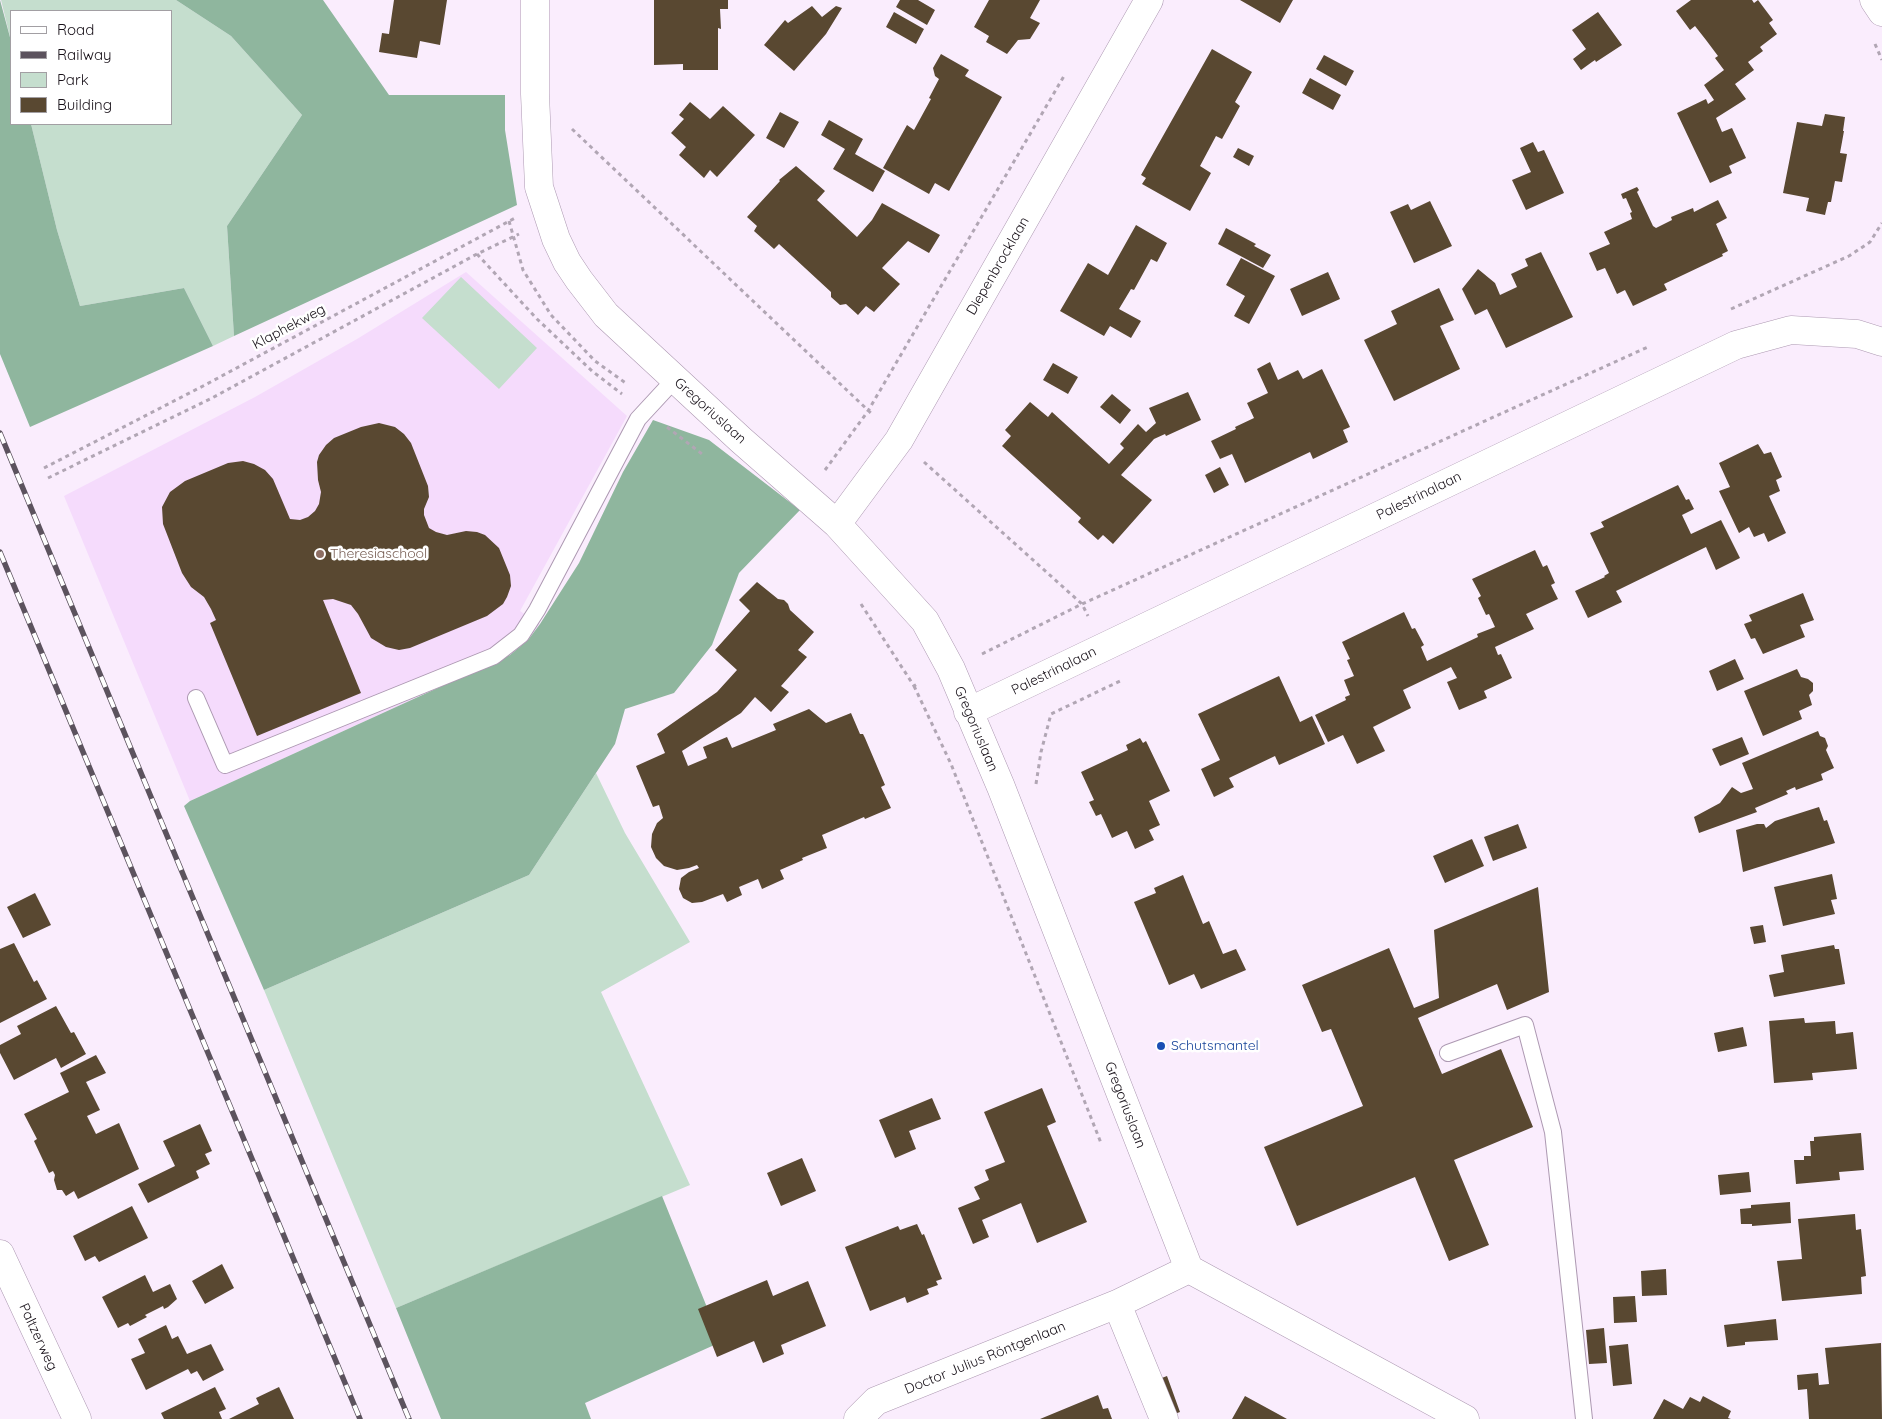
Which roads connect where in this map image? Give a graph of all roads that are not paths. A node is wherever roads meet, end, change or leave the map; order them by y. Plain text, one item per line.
1 (535, 0) edge
2 (1149, 0) edge
3 (1874, 0) edge
4 (1882, 12) edge
5 (1882, 342) edge
6 (675, 380) junction
7 (837, 524) junction
8 (196, 698) dead end
9 (968, 712) junction
10 (1448, 1053) dead end
11 (0, 1254) edge
12 (1188, 1269) junction
13 (1117, 1304) junction
14 (77, 1419) edge
15 (858, 1419) edge
16 (1164, 1419) edge
17 (1465, 1419) edge
18 (1584, 1419) edge

1 - 6 street, Gregoriuslaan
2 - 7 street, Diepenbrocklaan
3 - 4 street
5 - 9 street, Palestrinalaan
6 - 7 street, Gregoriuslaan
6 - 8 lane
7 - 9 street, Gregoriuslaan
9 - 12 street, Gregoriuslaan
10 - 18 lane
11 - 14 street, Paltzerweg
12 - 13 street, Doctor Julius Röntgenlaan
12 - 17 street
13 - 15 street, Doctor Julius Röntgenlaan
13 - 16 street

